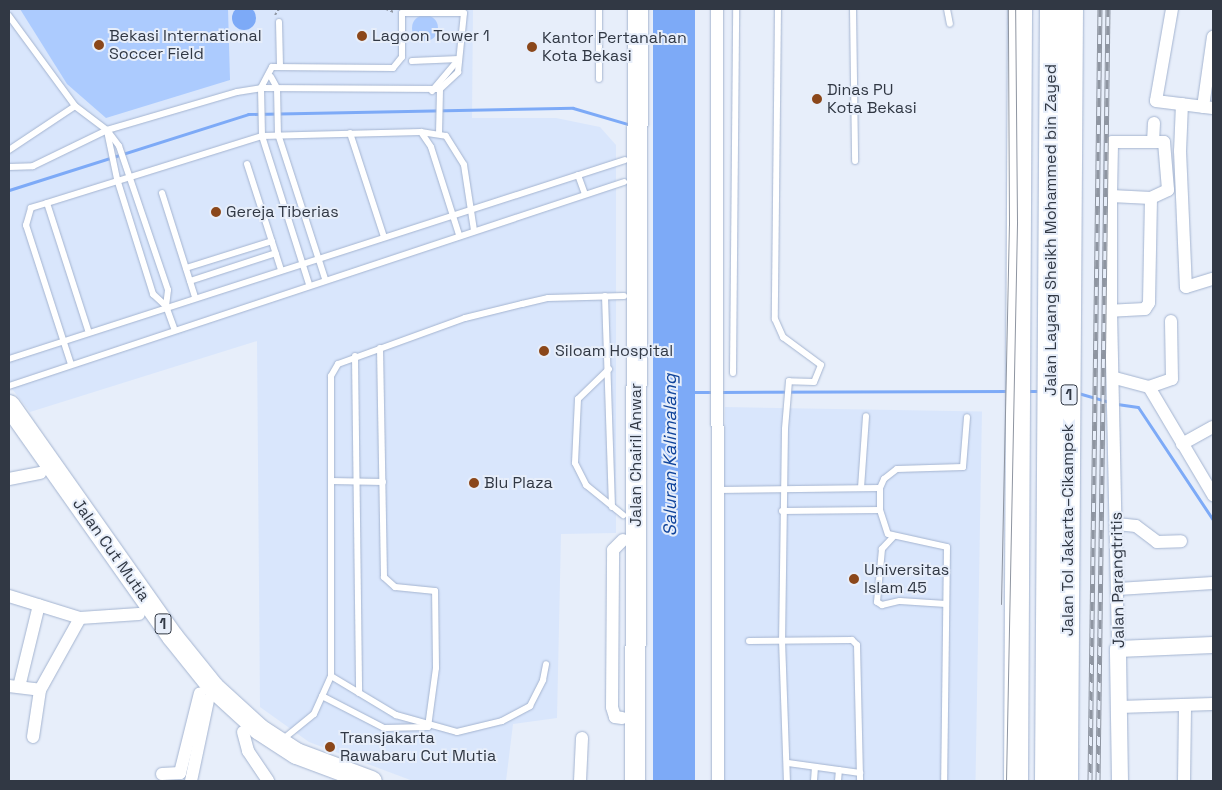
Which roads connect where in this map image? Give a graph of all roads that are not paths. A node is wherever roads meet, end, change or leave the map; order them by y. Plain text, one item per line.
1 (599, 9) edge
2 (625, 9) edge
3 (638, 9) edge
4 (717, 9) edge
5 (736, 9) edge
6 (778, 9) edge
7 (852, 9) edge
8 (947, 9) edge
9 (1008, 9) edge
10 (1020, 9) edge
11 (1034, 9) edge
12 (1052, 9) edge
13 (1071, 9) edge
14 (1172, 9) edge
15 (444, 11) edge
16 (9, 16) edge
17 (279, 22) dead end
18 (950, 24) dead end
19 (1213, 37) edge
20 (459, 60) junction
21 (412, 61) dead end
22 (280, 67) junction
23 (270, 77) junction
24 (599, 79) dead end
25 (261, 88) junction
26 (277, 88) junction
27 (440, 89) junction
28 (432, 91) junction
29 (631, 100) junction
30 (1182, 104) junction
31 (75, 106) junction
32 (1208, 108) edge
33 (1154, 123) dead end
34 (107, 130) junction
35 (421, 132) junction
36 (350, 133) junction
37 (278, 134) junction
38 (439, 134) junction
39 (262, 136) junction
40 (1019, 136) junction
41 (631, 141) junction
42 (1153, 142) junction
43 (9, 150) edge
44 (625, 160) junction
45 (855, 161) dead end
46 (247, 164) dead end
47 (9, 167) edge
48 (131, 175) junction
49 (578, 175) junction
50 (117, 179) junction
51 (624, 182) junction
52 (162, 193) dead end
53 (585, 194) junction
54 (1111, 196) junction
55 (1151, 198) junction
56 (47, 203) junction
57 (472, 209) junction
58 (452, 215) junction
59 (474, 230) junction
60 (459, 235) junction
61 (384, 237) junction
62 (272, 241) junction
63 (276, 253) junction
64 (320, 258) junction
65 (303, 263) junction
66 (186, 268) junction
67 (281, 270) junction
68 (325, 279) junction
69 (1213, 279) edge
70 (190, 281) junction
71 (309, 284) junction
72 (622, 296) junction
73 (195, 297) junction
74 (166, 306) junction
75 (1111, 310) junction
76 (1171, 321) dead end
77 (174, 328) junction
78 (88, 330) junction
79 (61, 338) junction
80 (380, 348) junction
81 (355, 356) junction
82 (9, 359) edge
83 (71, 364) junction
84 (609, 370) junction
85 (733, 373) dead end
86 (1116, 383) junction
87 (9, 386) edge
88 (1150, 388) junction
89 (9, 405) edge
90 (866, 416) dead end
91 (967, 417) dead end
92 (1213, 428) edge
93 (9, 430) edge
94 (1182, 444) junction
95 (40, 473) junction
96 (9, 480) edge
97 (331, 481) junction
98 (356, 481) junction
99 (383, 482) junction
100 (862, 488) junction
101 (880, 488) junction
102 (1211, 488) edge
103 (782, 489) junction
104 (718, 490) junction
105 (880, 510) junction
106 (618, 511) junction
107 (782, 511) junction
108 (1117, 524) junction
109 (894, 536) junction
110 (629, 540) junction
111 (1181, 541) dead end
112 (1213, 583) edge
113 (1118, 589) junction
114 (9, 596) edge
115 (946, 604) junction
116 (39, 605) junction
117 (139, 614) junction
118 (80, 618) junction
119 (782, 640) junction
120 (749, 642) dead end
121 (1213, 644) edge
122 (1118, 648) junction
123 (546, 664) dead end
124 (331, 676) junction
125 (14, 687) edge
126 (40, 690) junction
127 (359, 693) junction
128 (204, 696) junction
129 (322, 696) junction
130 (1213, 704) edge
131 (1185, 705) junction
132 (1119, 707) junction
133 (428, 727) junction
134 (243, 732) junction
135 (33, 737) dead end
136 (582, 738) dead end
137 (279, 742) junction
138 (788, 763) junction
139 (815, 767) junction
140 (839, 770) junction
141 (860, 773) junction
142 (162, 774) dead end
143 (191, 781) edge
144 (268, 781) edge
145 (334, 781) edge
146 (371, 781) edge
147 (580, 781) edge
148 (622, 781) edge
149 (634, 781) edge
150 (718, 781) edge
151 (787, 781) edge
152 (814, 781) edge
153 (838, 781) edge
154 (860, 781) edge
155 (944, 781) edge
156 (1016, 781) edge
157 (1032, 781) edge
158 (1047, 781) edge
159 (1066, 781) edge
160 (1120, 781) edge
161 (1184, 781) edge

1 - 24 lane
2 - 29 main road, Jalan Chairil Anwar
3 - 29 main road, Jalan Chairil Anwar
4 - 104 street
5 - 85 lane
6 - 103 lane
7 - 45 lane
8 - 18 lane
9 - 40 highway
10 - 40 highway
11 - 157 highway, Jalan Layang Sheikh Mohammed bin Zayed
12 - 158 highway, Jalan Layang Sheikh Mohammed bin Zayed / 1
13 - 159 highway, Jalan Tol Jakarta–Cikampek / 1
14 - 30 street
15 - 20 lane
15 - 22 lane
16 - 31 lane
17 - 22 lane
19 - 32 street
20 - 21 lane
20 - 27 lane
20 - 28 lane
22 - 23 lane
23 - 25 lane
23 - 26 lane
25 - 26 lane
25 - 34 lane
25 - 39 lane
26 - 28 lane
26 - 37 lane
27 - 28 lane
27 - 38 lane
29 - 41 main road, Jalan Chairil Anwar
30 - 32 street
30 - 69 street
31 - 34 lane
31 - 43 lane
33 - 42 street
34 - 47 lane
34 - 48 lane
34 - 50 lane
35 - 36 lane
35 - 38 lane
35 - 58 lane
36 - 37 lane
36 - 61 lane
37 - 39 lane
37 - 64 lane
38 - 57 lane
39 - 48 lane
39 - 65 lane
40 - 156 highway
41 - 44 main road, Jalan Chairil Anwar
41 - 72 main road, Jalan Chairil Anwar
42 - 54 street, Jalan Parangtritis
42 - 55 street
44 - 49 lane
44 - 51 main road, Jalan Chairil Anwar
46 - 62 lane
48 - 50 lane
48 - 74 lane
49 - 53 lane
49 - 57 lane
50 - 56 lane
50 - 74 lane
51 - 53 lane
51 - 72 main road, Jalan Chairil Anwar
52 - 66 lane
53 - 59 lane
54 - 55 street
54 - 75 street, Jalan Parangtritis
55 - 75 street
56 - 78 lane
56 - 79 lane
57 - 58 lane
57 - 59 lane
58 - 60 lane
58 - 61 lane
59 - 60 lane
60 - 68 lane
61 - 64 lane
62 - 63 lane
62 - 66 lane
63 - 67 lane
63 - 70 lane
64 - 65 lane
64 - 68 lane
65 - 67 lane
65 - 71 lane
66 - 70 lane
67 - 73 lane
68 - 71 lane
70 - 73 lane
71 - 77 lane
72 - 80 lane
72 - 84 lane
72 - 106 main road, Jalan Chairil Anwar
72 - 110 main road, Jalan Chairil Anwar
73 - 74 lane
74 - 77 lane
74 - 78 lane
75 - 86 street, Jalan Parangtritis
76 - 88 street
77 - 83 lane
78 - 79 lane
79 - 82 lane
79 - 83 lane
80 - 81 lane
80 - 99 lane
81 - 97 lane
81 - 98 lane
83 - 87 lane
84 - 106 lane
84 - 106 lane
86 - 88 street
86 - 108 street, Jalan Parangtritis
88 - 94 street
89 - 137 highway, Jalan Cut Mutia / 1
90 - 100 lane
91 - 101 lane
92 - 94 street
93 - 95 highway, Jalan Cut Mutia / 1
94 - 102 street
95 - 96 street
95 - 117 highway, Jalan Cut Mutia / 1
97 - 98 lane
97 - 124 lane
98 - 99 lane
98 - 127 lane
99 - 133 lane
100 - 101 lane
100 - 103 lane
101 - 105 lane
103 - 104 lane
103 - 107 lane
104 - 150 street
105 - 107 lane
105 - 109 lane
106 - 110 main road, Jalan Chairil Anwar
107 - 119 lane
108 - 111 street
108 - 113 street, Jalan Parangtritis
109 - 115 lane
109 - 115 lane
110 - 148 main road, Jalan Chairil Anwar
110 - 149 main road, Jalan Chairil Anwar
112 - 113 street
113 - 122 street, Jalan Parangtritis
114 - 116 street
115 - 155 lane
116 - 118 street
116 - 125 street
117 - 118 street
117 - 128 highway, Jalan Cut Mutia / 1
118 - 126 street
119 - 120 lane
119 - 138 lane
119 - 141 lane
121 - 122 street
122 - 132 street, Jalan Parangtritis
123 - 133 lane
124 - 127 lane
124 - 129 lane
125 - 126 street
126 - 135 street
127 - 133 lane
128 - 134 highway, Jalan Cut Mutia / 1
128 - 142 street
128 - 143 street
129 - 133 lane
129 - 137 lane
130 - 131 street
131 - 132 street
131 - 161 street
132 - 160 street, Jalan Parangtritis
134 - 144 street
134 - 145 highway, Jalan Cut Mutia / 1
136 - 147 street
137 - 146 highway, Jalan Cut Mutia / 1
138 - 139 lane
138 - 151 lane
139 - 140 lane
139 - 152 lane
140 - 141 lane
140 - 153 lane
141 - 154 lane

